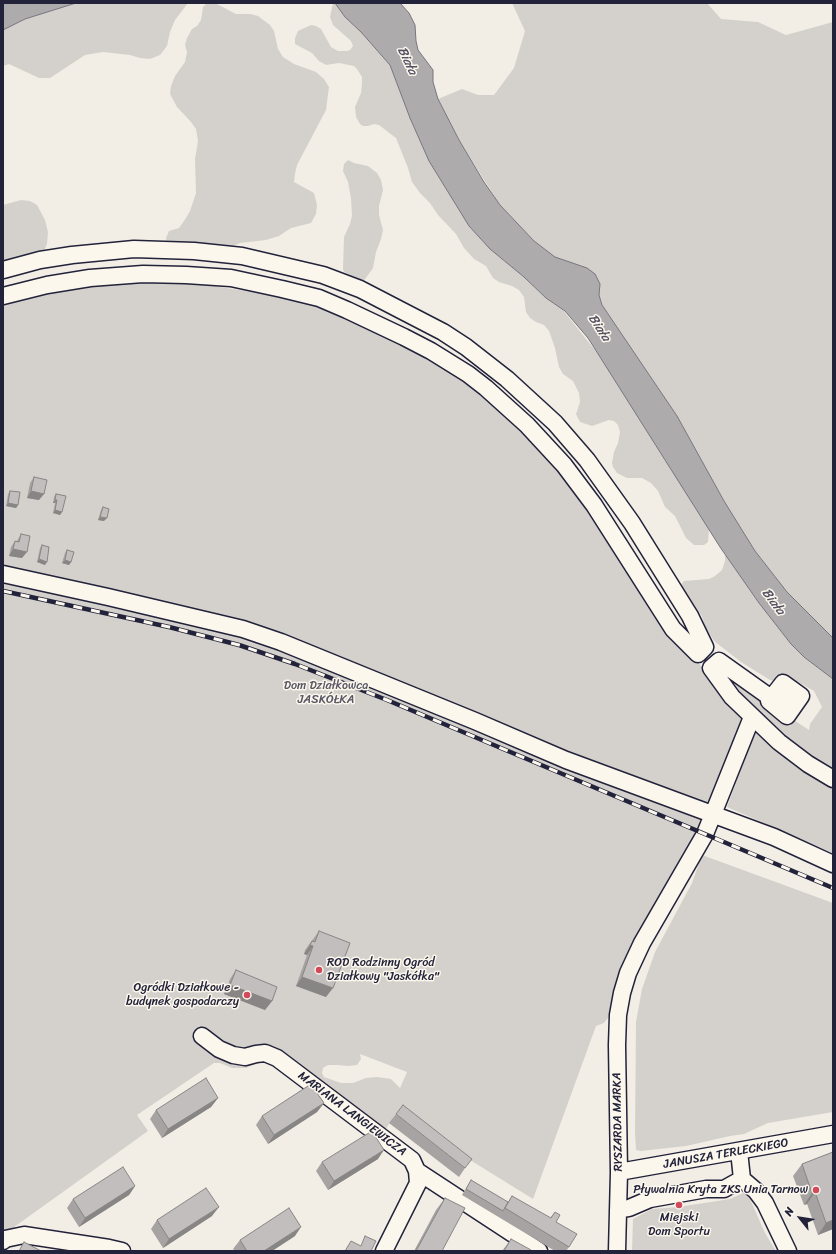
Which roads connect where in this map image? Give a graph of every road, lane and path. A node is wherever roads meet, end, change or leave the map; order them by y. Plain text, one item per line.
1 (3, 270) edge
2 (3, 296) edge
3 (3, 574) edge
4 (700, 649) junction
5 (717, 668) junction
6 (795, 701) dead end
7 (752, 717) junction
8 (833, 779) edge
9 (714, 814) junction
10 (833, 864) edge
11 (202, 1036) dead end
12 (833, 1134) edge
13 (739, 1152) junction
14 (417, 1171) junction
15 (619, 1172) junction
16 (742, 1179) junction
17 (618, 1210) junction
18 (4, 1240) edge
19 (122, 1251) edge
20 (384, 1251) edge
21 (539, 1251) edge
22 (617, 1251) edge
23 (788, 1251) edge

1 - 4 street
2 - 4 street
3 - 9 street
4 - 5 street
5 - 6 street
5 - 7 street
7 - 8 street
7 - 9 street, RYSZARDA MARKA
9 - 10 street
9 - 15 street, RYSZARDA MARKA
11 - 14 street, MARIANA LANGIEWICZA
12 - 13 street, JANUSZA TERLECKIEGO
13 - 15 street, JANUSZA TERLECKIEGO
13 - 16 street
14 - 20 street
14 - 21 street
15 - 17 street, RYSZARDA MARKA
16 - 17 street
16 - 23 street
17 - 22 street, RYSZARDA MARKA
18 - 19 street

